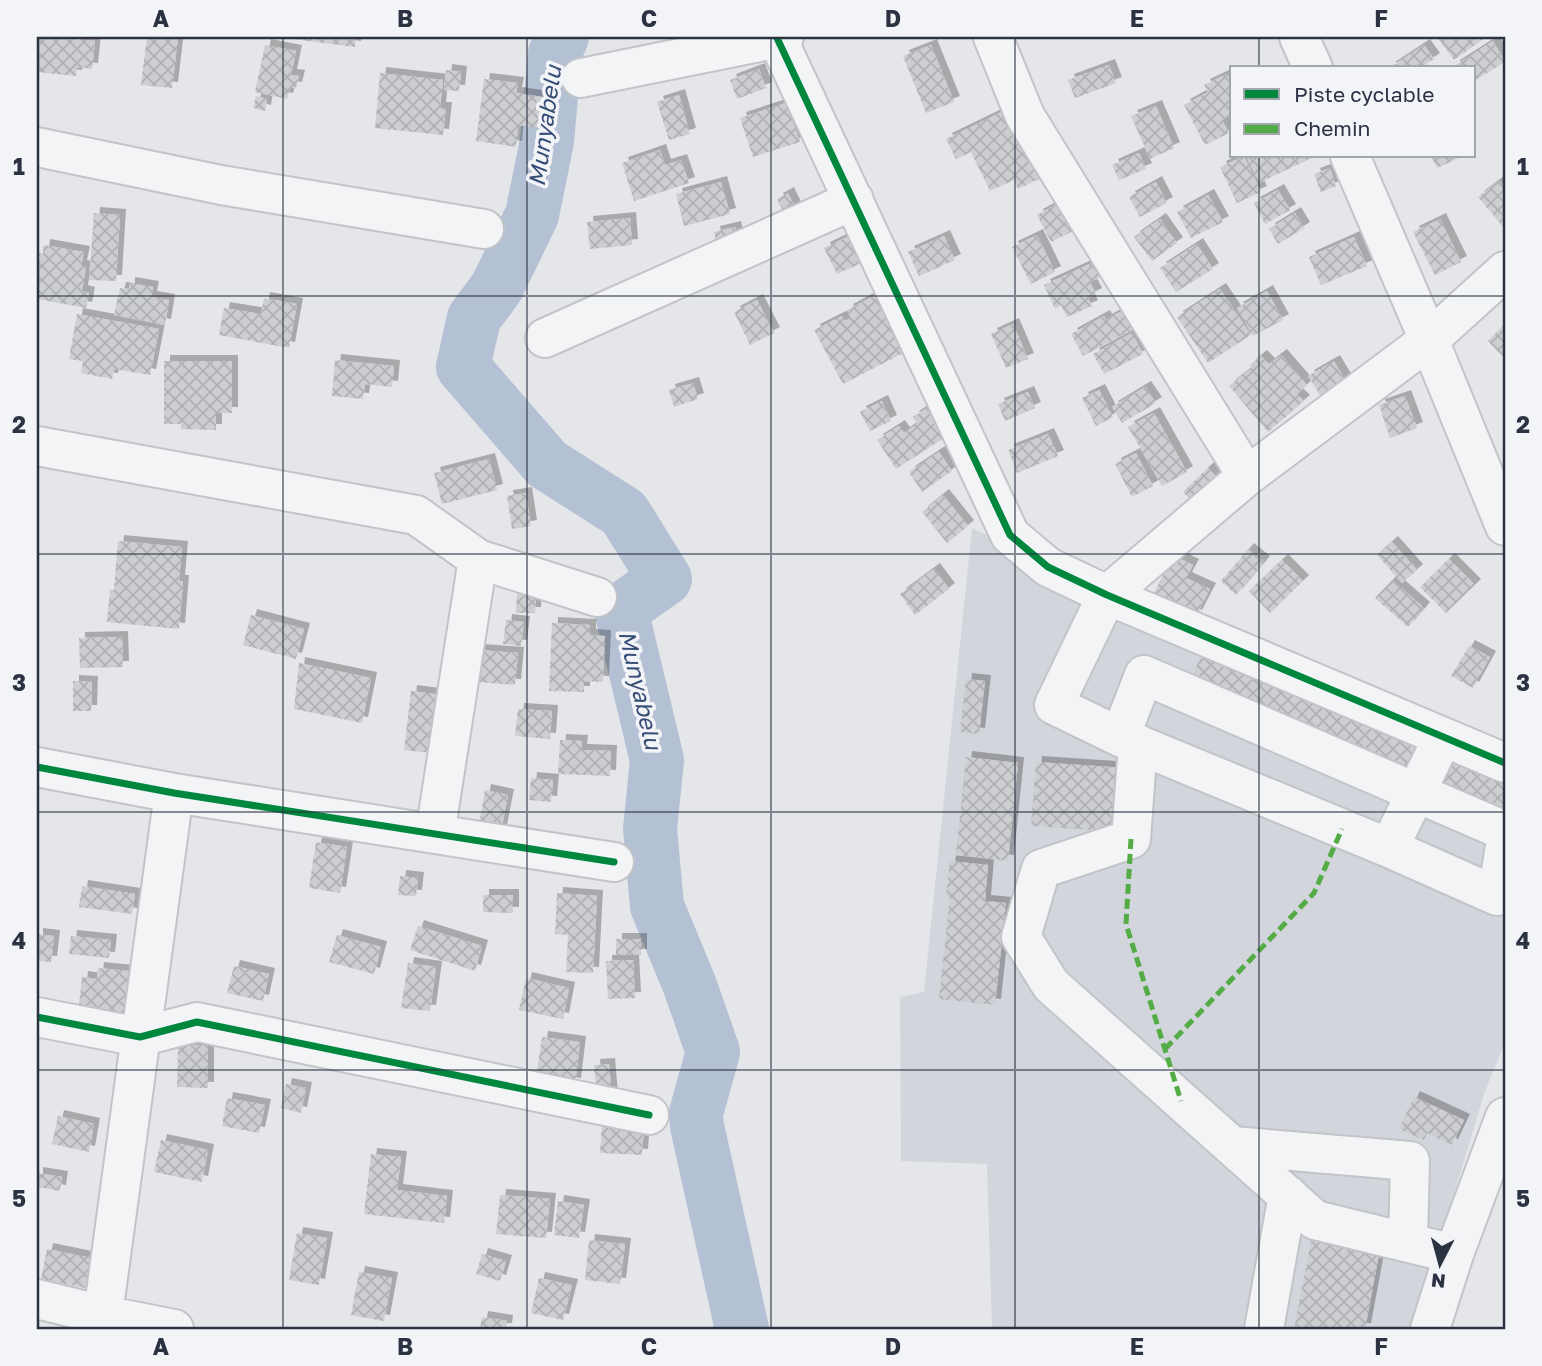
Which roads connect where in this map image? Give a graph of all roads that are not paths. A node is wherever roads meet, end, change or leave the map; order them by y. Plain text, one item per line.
1 (993, 37) edge
2 (1299, 37) edge
3 (781, 38) edge
4 (1312, 66) edge
5 (581, 78) dead end
6 (37, 147) edge
7 (1351, 158) edge
8 (853, 200) junction
9 (484, 229) dead end
10 (1501, 283) edge
11 (545, 338) dead end
12 (1429, 340) junction
13 (37, 446) edge
14 (1247, 476) junction
15 (1505, 526) edge
16 (478, 559) junction
17 (1107, 595) junction
18 (597, 597) dead end
19 (1443, 737) junction
20 (1129, 741) junction
21 (1505, 764) edge
22 (37, 767) edge
23 (174, 793) junction
24 (1416, 793) junction
25 (1505, 831) edge
26 (435, 834) junction
27 (1505, 846) edge
28 (1389, 848) junction
29 (614, 862) dead end
30 (37, 1017) edge
31 (141, 1037) junction
32 (649, 1115) dead end
33 (1505, 1117) edge
34 (1232, 1146) junction
35 (1497, 1163) edge
36 (1288, 1195) junction
37 (1408, 1241) junction
38 (1454, 1254) junction
39 (37, 1299) edge
40 (102, 1322) edge
41 (174, 1329) edge
42 (1264, 1329) edge
43 (1430, 1329) edge

1 - 14 street
2 - 4 street
3 - 5 street
3 - 8 street
6 - 9 street
7 - 12 street
8 - 11 street
8 - 17 street
10 - 12 street
12 - 14 street
12 - 15 street
13 - 16 street
14 - 17 street
16 - 18 street
16 - 26 street
17 - 19 street
17 - 20 street
19 - 21 street
19 - 24 street
20 - 24 street
20 - 28 street
20 - 34 street
22 - 23 street
23 - 26 street
23 - 31 street
24 - 25 street
24 - 28 street
26 - 29 street
27 - 28 street
30 - 31 street
31 - 32 street
31 - 40 street
33 - 35 street
34 - 36 street
34 - 37 street
35 - 38 street
36 - 37 street
36 - 42 street
37 - 38 street
38 - 43 street
39 - 40 street
40 - 41 street

